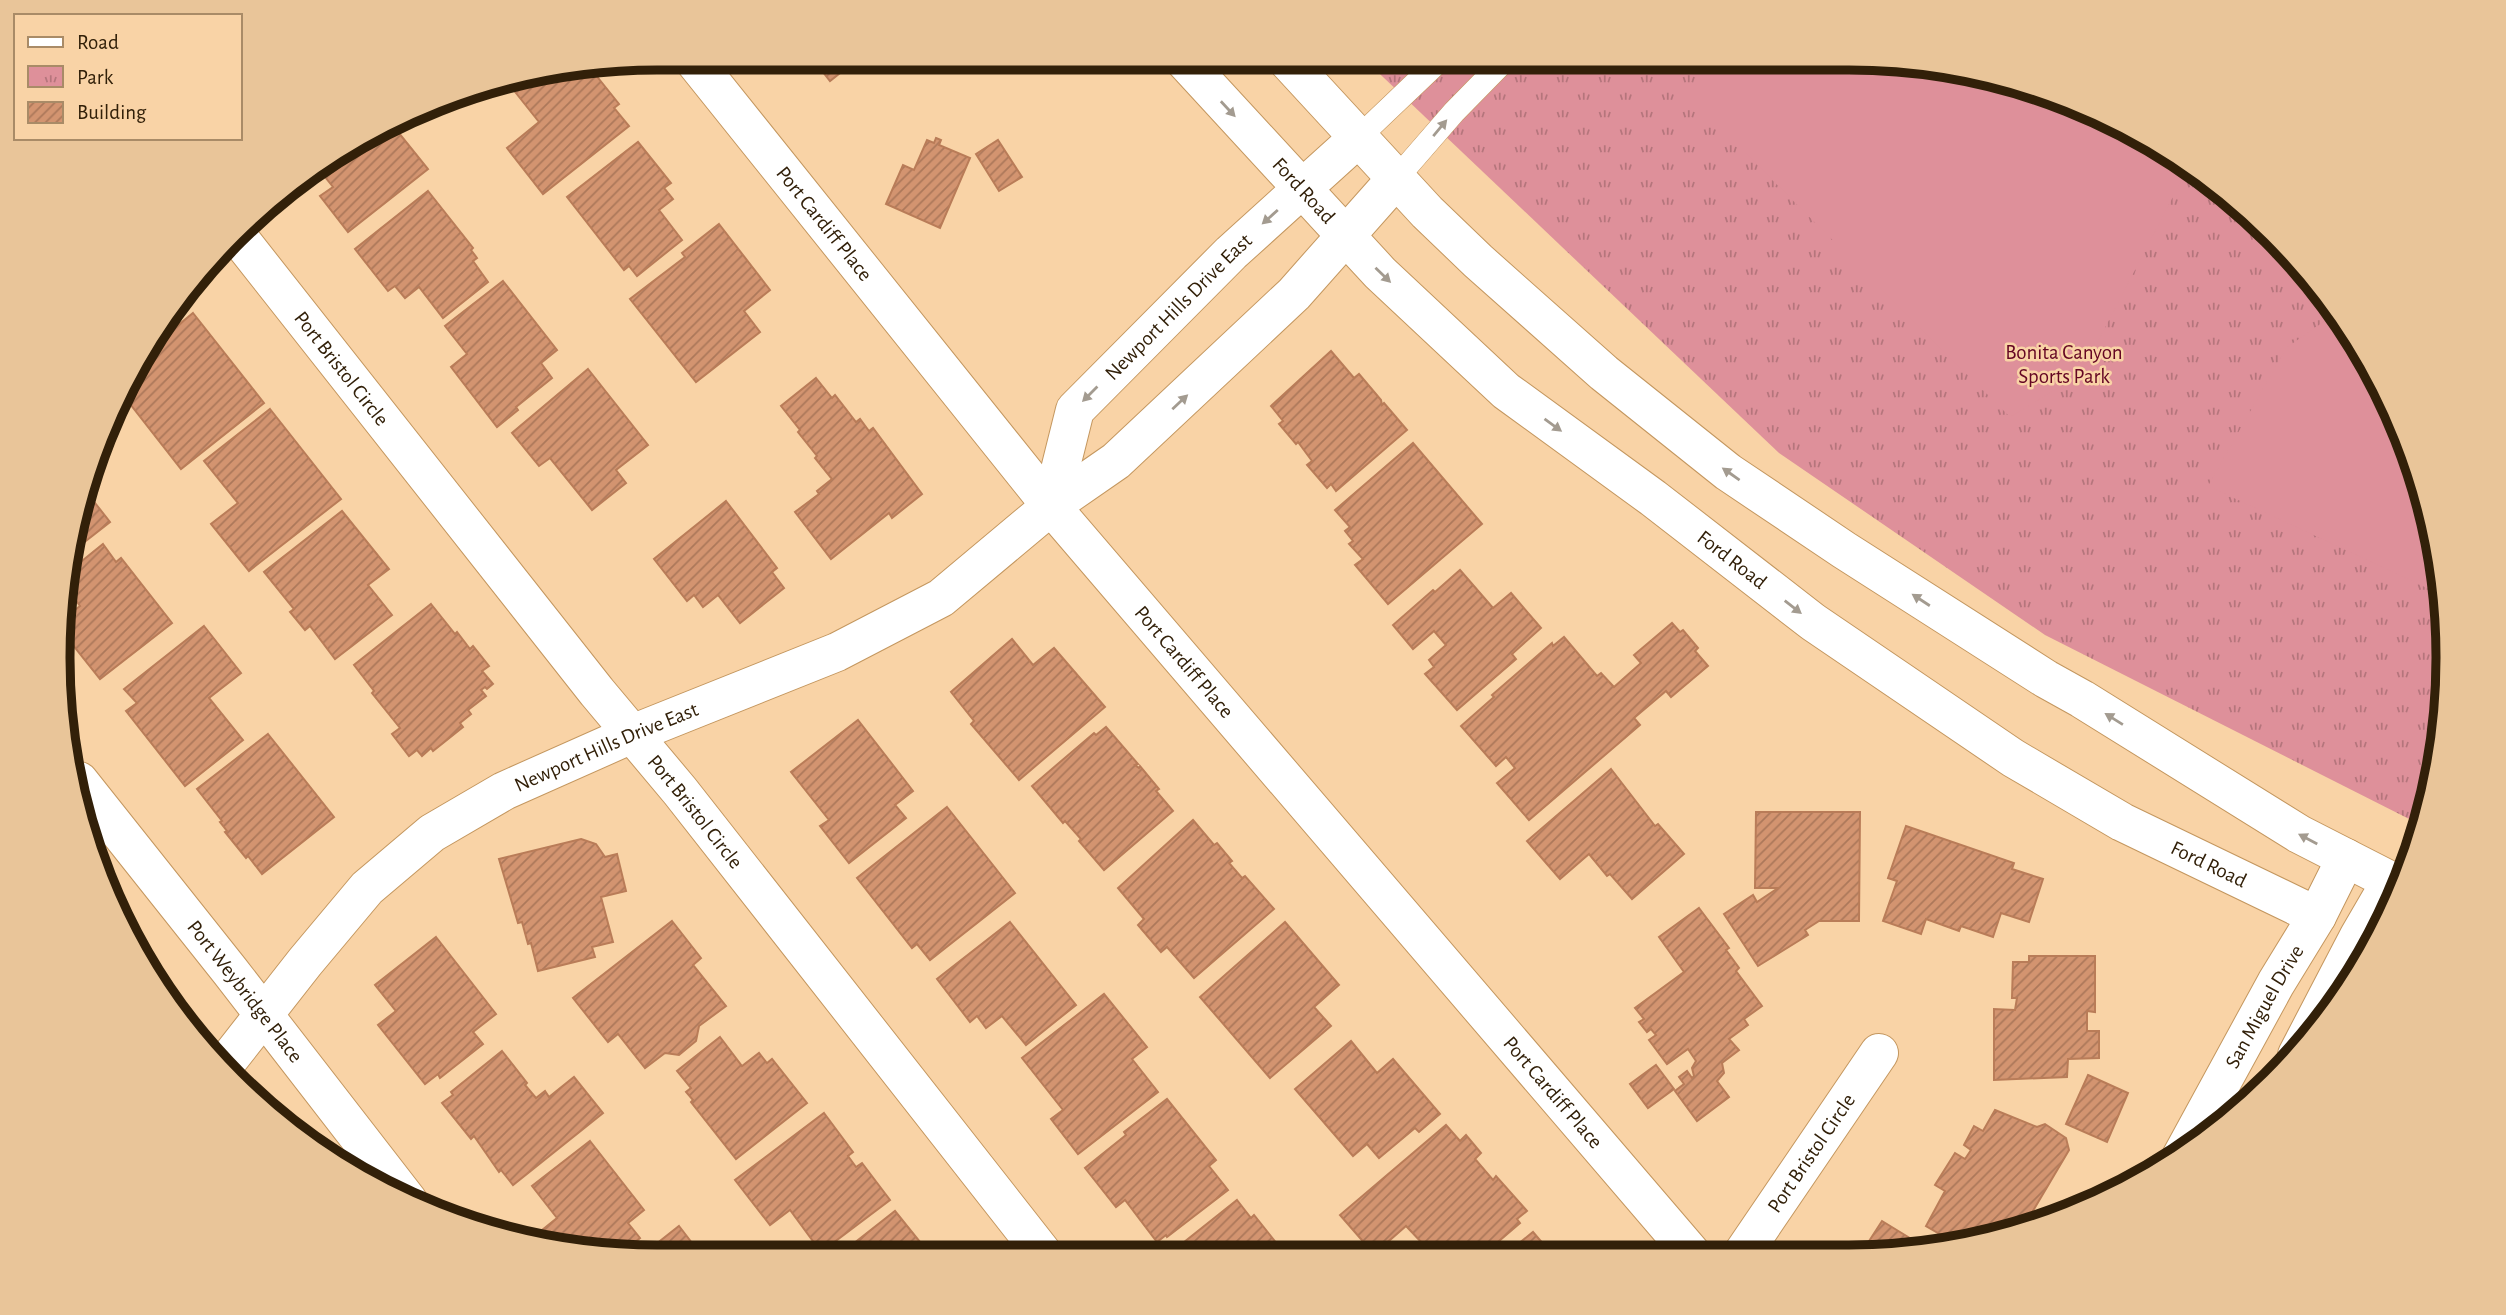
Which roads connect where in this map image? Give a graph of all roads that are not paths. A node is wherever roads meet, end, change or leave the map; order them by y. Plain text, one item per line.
1 (702, 70) edge
2 (1193, 70) edge
3 (1295, 70) edge
4 (1429, 70) edge
5 (1495, 70) edge
6 (1357, 139) junction
7 (1395, 180) junction
8 (1301, 189) junction
9 (1345, 236) junction
10 (242, 242) edge
11 (1051, 506) junction
12 (632, 734) junction
13 (85, 790) edge
14 (2346, 858) junction
15 (2391, 881) edge
16 (2317, 916) junction
17 (2363, 939) edge
18 (264, 1015) junction
19 (1879, 1054) dead end
20 (229, 1059) edge
21 (2194, 1132) edge
22 (393, 1181) edge
23 (1036, 1245) edge
24 (1684, 1245) edge
25 (1748, 1245) edge

1 - 11 street, Port Cardiff Place
2 -> 8 street, Ford Road
3 - 6 street
4 - 6 lane
7 -> 5 lane
6 - 7 street
6 - 8 street, Newport Hills Drive East
7 - 9 street, Newport Hills Drive East
14 -> 7 street
8 - 9 street, Ford Road
8 -> 11 street, Newport Hills Drive East
11 -> 9 street, Newport Hills Drive East
9 -> 16 street, Ford Road
10 - 12 street, Port Bristol Circle
11 - 12 street, Newport Hills Drive East
11 - 24 street, Port Cardiff Place
12 - 18 street, Newport Hills Drive East
12 - 23 street, Port Bristol Circle
13 - 18 street, Port Weybridge Place
14 - 15 street
14 - 16 street, San Miguel Drive
16 - 17 street, Ford Road
16 - 21 street, San Miguel Drive
18 - 20 street, Newport Hills Drive East
18 - 22 street, Port Weybridge Place
19 - 25 street, Port Bristol Circle

